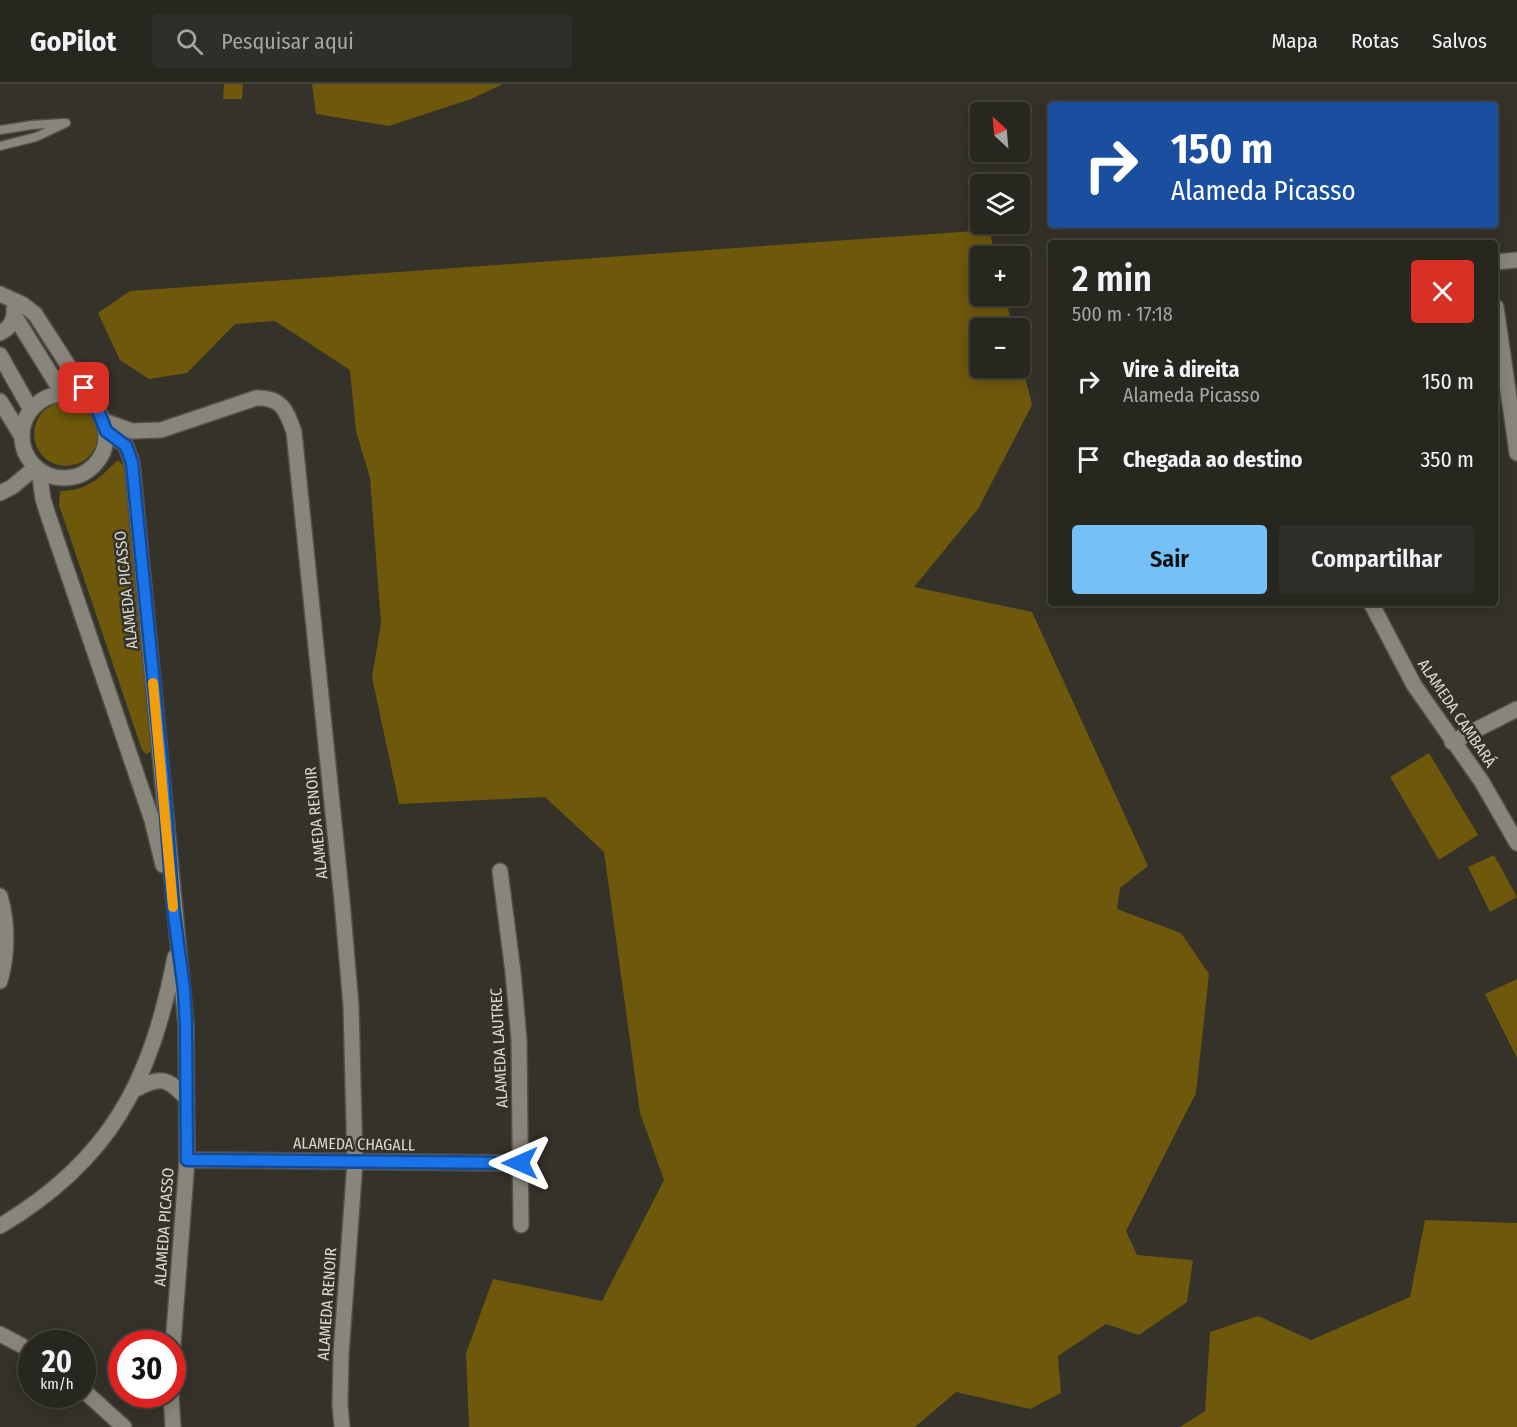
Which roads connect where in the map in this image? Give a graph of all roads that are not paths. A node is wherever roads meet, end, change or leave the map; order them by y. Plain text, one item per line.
1 (0, 129) edge
2 (0, 146) edge
3 (1517, 260) edge
4 (1498, 262) edge
5 (0, 294) edge
6 (14, 315) junction
7 (1498, 321) edge
8 (0, 333) edge
9 (0, 355) edge
10 (63, 394) junction
11 (0, 401) edge
12 (30, 410) junction
13 (102, 420) junction
14 (21, 435) junction
15 (1517, 453) edge
16 (38, 469) junction
17 (0, 493) edge
18 (1373, 606) edge
19 (1517, 709) edge
20 (1452, 742) junction
21 (161, 757) junction
22 (132, 762) junction
23 (1517, 843) edge
24 (500, 871) dead end
25 (0, 896) edge
26 (173, 906) junction
27 (177, 945) junction
28 (0, 981) edge
29 (134, 1090) junction
30 (187, 1099) junction
31 (187, 1160) junction
32 (355, 1162) junction
33 (520, 1163) junction
34 (521, 1225) dead end
35 (0, 1226) edge
36 (174, 1330) edge
37 (0, 1334) edge
38 (18, 1344) edge
39 (96, 1402) edge
40 (172, 1422) edge
41 (124, 1427) edge
42 (158, 1427) edge
43 (342, 1427) edge

1 - 2 lane
3 - 4 street
5 - 6 street
5 - 13 street, ALAMEDA PICASSO
6 - 8 street
6 - 10 street
7 - 15 street
9 - 12 street
10 - 12 street
10 - 13 street, ALAMEDA PICASSO
11 - 14 street, ALAMEDA PICASSO
12 - 14 street
13 - 16 street
13 - 21 street, ALAMEDA PICASSO
13 - 32 street, ALAMEDA RENOIR
14 - 16 street, ALAMEDA PICASSO
16 - 17 street
16 - 22 street, ALAMEDA PICASSO
18 - 20 street, ALAMEDA CAMBARÁ
19 - 20 street
20 - 23 street, ALAMEDA CAMBARÁ
21 - 22 street
21 - 26 street, ALAMEDA PICASSO
22 - 26 street, ALAMEDA PICASSO
24 - 33 street, ALAMEDA LAUTREC
25 - 28 street
26 - 27 street, ALAMEDA PICASSO
27 - 29 street, ALAMEDA PICASSO
27 - 30 street, ALAMEDA PICASSO
29 - 30 street
29 - 35 street, ALAMEDA PICASSO
30 - 31 street, ALAMEDA PICASSO
31 - 32 street, ALAMEDA CHAGALL
31 - 36 street, ALAMEDA PICASSO
32 - 33 street, ALAMEDA CHAGALL
32 - 43 street, ALAMEDA RENOIR
33 - 34 street, ALAMEDA LAUTREC
37 - 38 street
39 - 41 street
40 - 42 street

